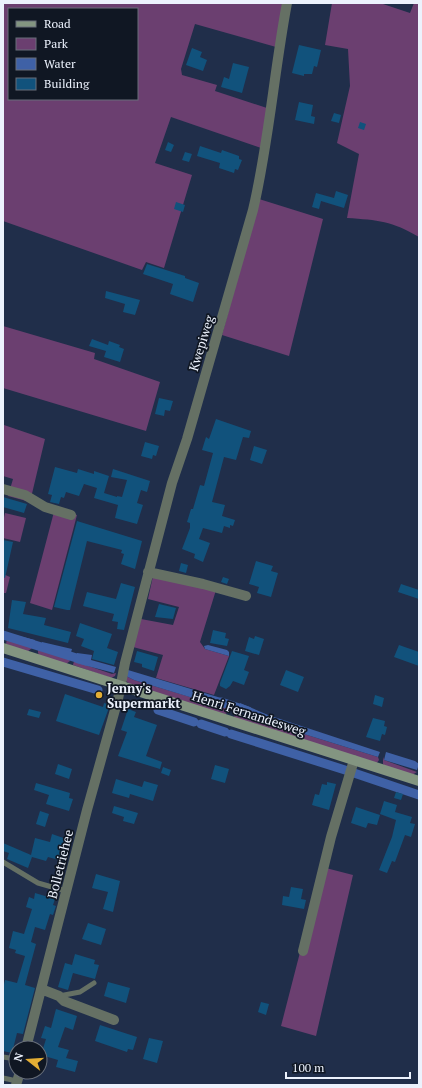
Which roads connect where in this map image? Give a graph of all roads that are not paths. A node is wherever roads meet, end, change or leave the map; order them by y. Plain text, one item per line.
1 (287, 3) edge
2 (3, 489) edge
3 (71, 515) dead end
4 (148, 572) junction
5 (246, 596) dead end
6 (3, 648) edge
7 (121, 682) junction
8 (354, 760) junction
9 (418, 779) edge
10 (3, 862) edge
11 (66, 891) junction
12 (303, 951) dead end
13 (94, 983) dead end
14 (41, 989) junction
15 (59, 996) junction
16 (114, 1020) dead end
17 (28, 1040) edge

1 - 4 street, Kwepiweg
2 - 3 street
4 - 5 street
4 - 7 street, Kwepiweg
6 - 7 street, Henri Fernandesweg
7 - 8 street, Henri Fernandesweg
7 - 11 street, Bolletriehee
8 - 9 street, Henri Fernandesweg
8 - 12 street
10 - 11 lane
11 - 14 street, Bolletriehee
13 - 15 lane
14 - 15 street
14 - 17 street, Bolletriehee
15 - 16 street

